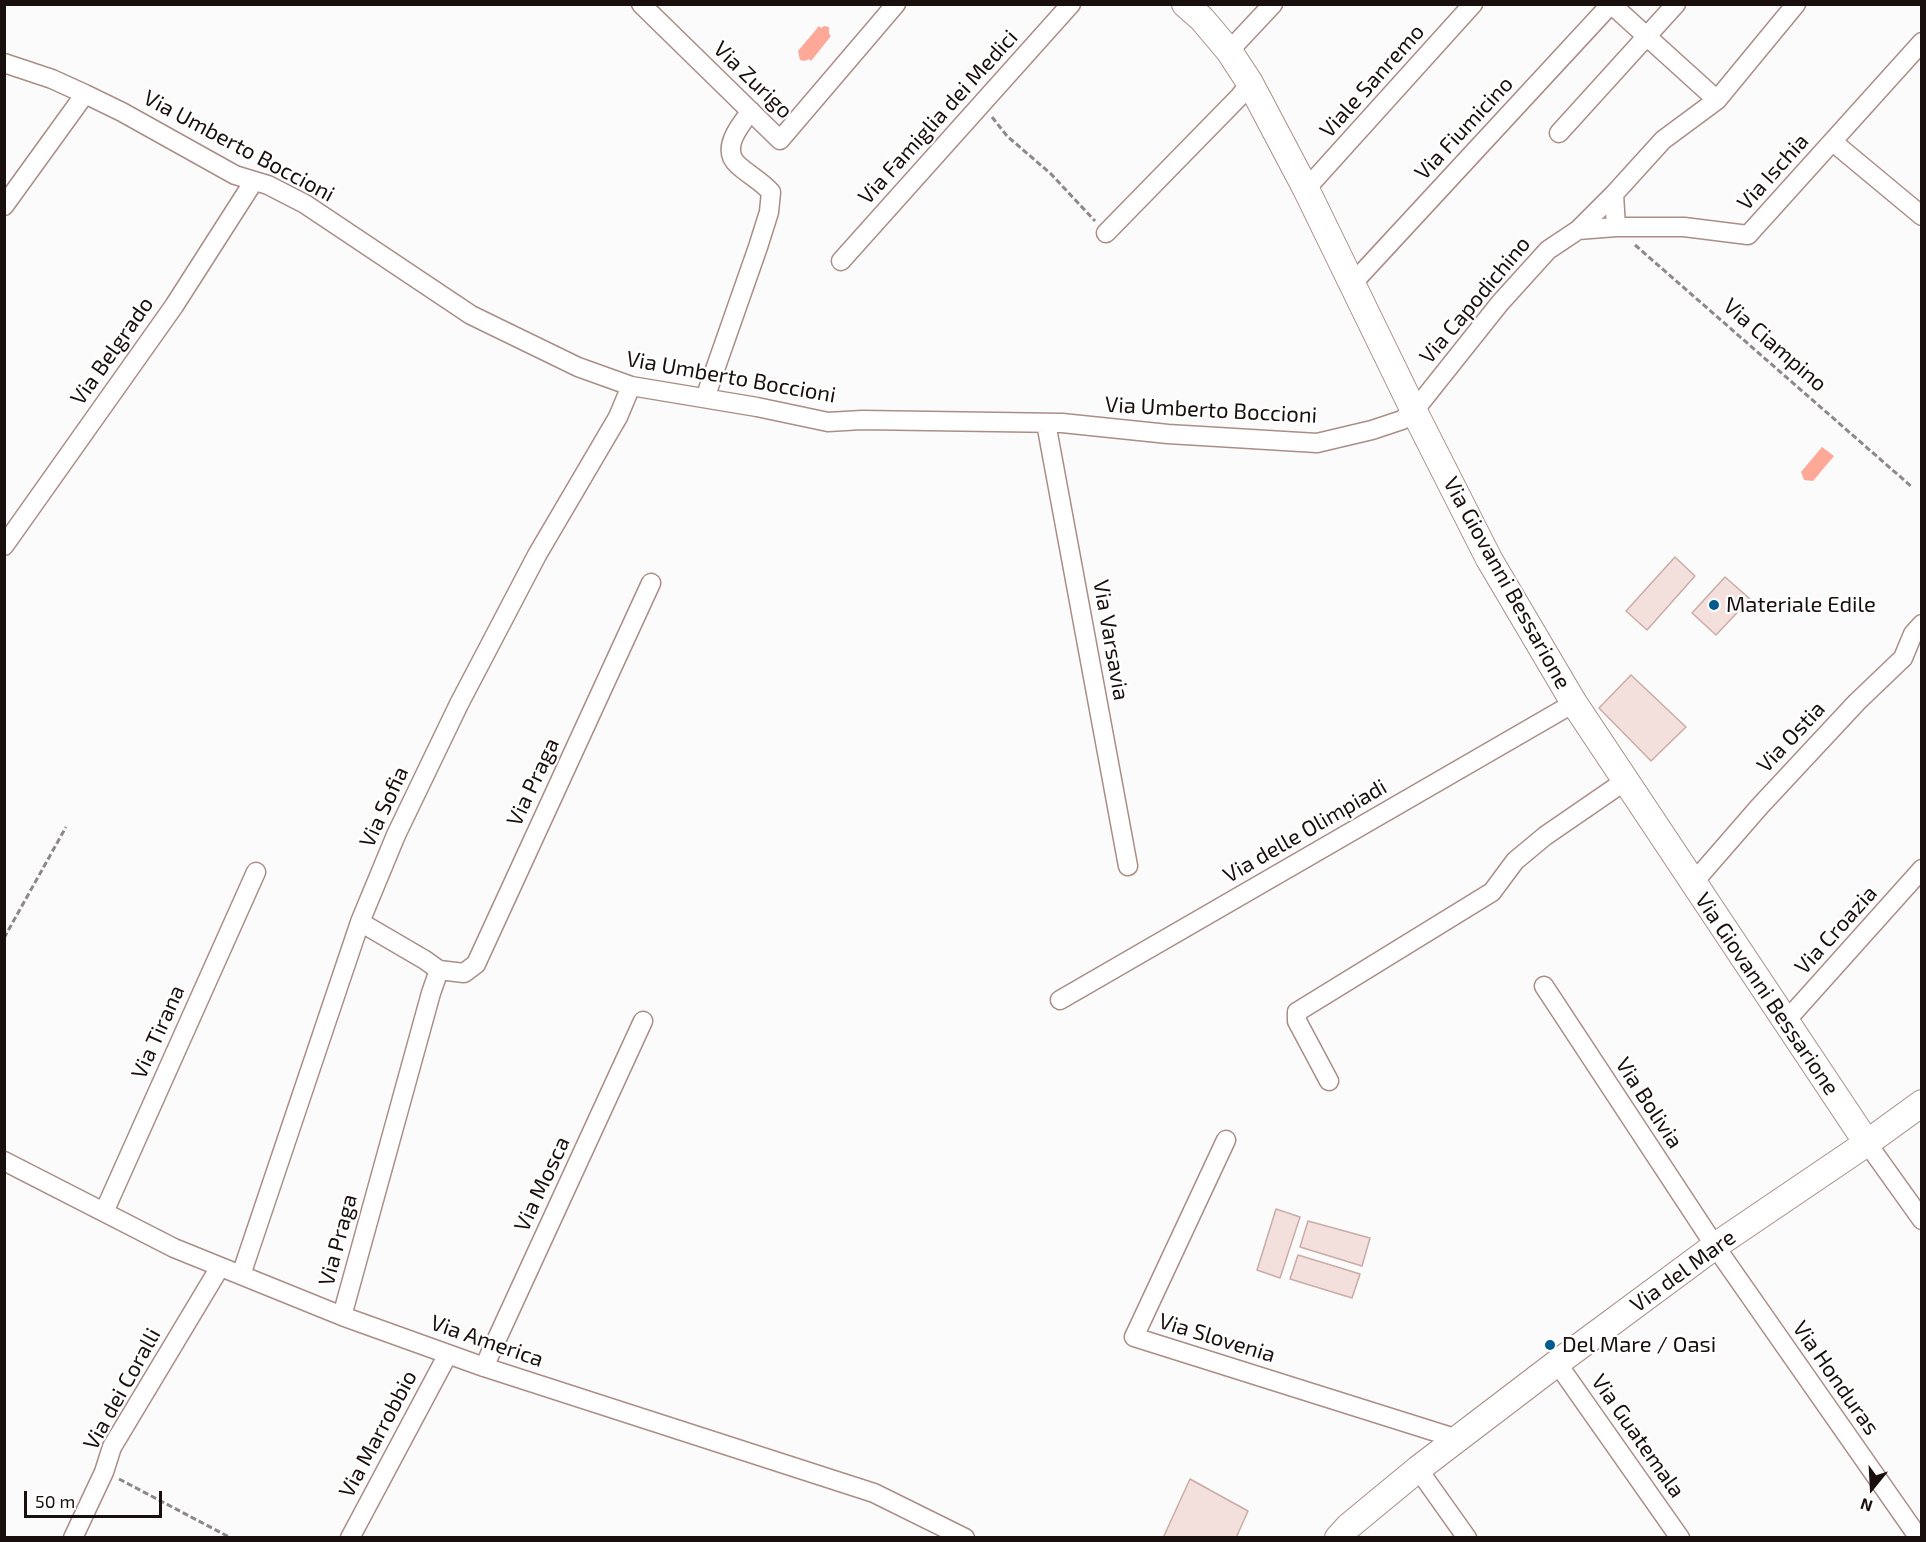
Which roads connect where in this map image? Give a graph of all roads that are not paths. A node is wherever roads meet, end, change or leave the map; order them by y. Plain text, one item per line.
1 (641, 4) edge
2 (896, 4) edge
3 (1071, 4) edge
4 (1185, 4) edge
5 (1273, 4) edge
6 (1473, 4) edge
7 (1611, 4) edge
8 (1676, 4) edge
9 (1796, 4) edge
10 (1647, 36) junction
11 (1922, 42) edge
12 (1229, 51) junction
13 (4, 63) edge
14 (1250, 83) junction
15 (85, 94) junction
16 (1717, 99) junction
17 (751, 111) junction
18 (1559, 133) dead end
19 (1833, 142) junction
20 (254, 181) junction
21 (1306, 189) junction
22 (1614, 194) junction
23 (4, 206) edge
24 (1922, 216) edge
25 (1616, 227) junction
26 (1578, 230) junction
27 (1106, 233) road end
28 (841, 261) dead end
29 (1352, 284) junction
30 (631, 386) junction
31 (705, 399) junction
32 (1414, 411) junction
33 (1046, 423) junction
34 (4, 546) edge
35 (651, 583) dead end
36 (1922, 624) edge
37 (1574, 703) junction
38 (1625, 781) junction
39 (1128, 866) dead end
40 (1922, 869) edge
41 (256, 872) dead end
42 (1693, 883) junction
43 (360, 922) junction
44 (439, 970) junction
45 (1544, 986) dead end
46 (1060, 1000) dead end
47 (643, 1021) dead end
48 (1785, 1022) junction
49 (1329, 1082) dead end
50 (1922, 1103) edge
51 (1226, 1140) dead end
52 (1867, 1143) junction
53 (4, 1161) edge
54 (104, 1212) junction
55 (1922, 1220) edge
56 (1714, 1246) junction
57 (220, 1267) junction
58 (241, 1275) junction
59 (342, 1316) junction
60 (448, 1354) junction
61 (1557, 1363) junction
62 (484, 1367) junction
63 (1458, 1439) junction
64 (1419, 1469) junction
65 (1348, 1534) edge
66 (73, 1538) edge
67 (350, 1538) edge
68 (965, 1538) edge
69 (1467, 1538) edge
70 (1680, 1538) edge
71 (1919, 1538) edge

1 - 17 street, Via Zurigo
2 - 17 street, Via Zurigo
3 - 28 street, Via Famiglia dei Medici
4 - 12 street, Via Giovanni Bessarione
5 - 12 street
6 - 21 street, Viale Sanremo
7 - 10 street
7 - 29 street, Via Fiumicino
8 - 10 street
9 - 16 street
10 - 16 street
10 - 18 street
11 - 19 street, Via Ischia
12 - 14 street, Via Giovanni Bessarione
13 - 15 street, Via Umberto Boccioni
14 - 21 street, Via Giovanni Bessarione
14 - 27 street
15 - 20 street, Via Umberto Boccioni
15 - 23 street
16 - 22 street
17 - 31 street
19 - 24 street
19 - 25 street, Via Ischia
20 - 30 street, Via Umberto Boccioni
20 - 34 street, Via Belgrado
21 - 29 street, Via Giovanni Bessarione
22 - 25 street
22 - 26 street
25 - 26 street, Via Capodichino
26 - 32 street, Via Capodichino
29 - 32 street, Via Giovanni Bessarione
30 - 31 street, Via Umberto Boccioni
30 - 43 street, Via Sofia
31 - 33 street, Via Umberto Boccioni
32 - 33 street, Via Umberto Boccioni
32 - 37 street, Via Giovanni Bessarione
33 - 39 street, Via Varsavia
35 - 44 street, Via Praga
36 - 42 street, Via Ostia
37 - 38 street, Via Giovanni Bessarione
37 - 46 street, Via delle Olimpiadi
38 - 42 street, Via Giovanni Bessarione
38 - 49 street
40 - 48 street, Via Croazia
41 - 54 street, Via Tirana
42 - 48 street, Via Giovanni Bessarione
43 - 44 street
43 - 58 street, Via Sofia
44 - 59 street, Via Praga
45 - 56 street, Via Bolivia
47 - 62 street, Via Mosca
48 - 52 street, Via Giovanni Bessarione
50 - 52 street, Via del Mare
51 - 63 street, Via Slovenia
52 - 55 street
52 - 56 street, Via del Mare
53 - 54 street, Via America
54 - 57 street, Via America
56 - 61 street, Via del Mare
56 - 71 street, Via Honduras
57 - 58 street, Via America
57 - 66 street, Via dei Coralli
58 - 59 street, Via America
59 - 60 street, Via America
60 - 62 street, Via America
60 - 67 street, Via Marrobbio
61 - 63 street, Via del Mare
61 - 70 street, Via Guatemala
62 - 68 street, Via America
63 - 64 street, Via del Mare
64 - 65 street, Via del Mare
64 - 69 street

